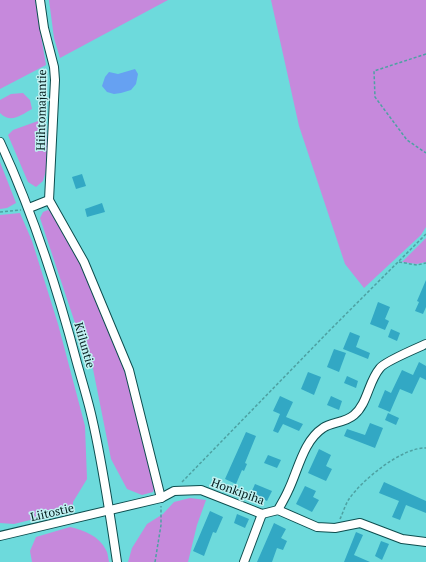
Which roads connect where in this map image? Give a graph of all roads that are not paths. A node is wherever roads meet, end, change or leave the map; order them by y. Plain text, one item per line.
1 (40, 0) edge
2 (0, 142) edge
3 (50, 200) junction
4 (29, 208) junction
5 (426, 344) edge
6 (161, 498) junction
7 (278, 510) junction
8 (110, 511) junction
9 (262, 514) junction
10 (0, 536) edge
11 (426, 542) edge
12 (117, 562) edge
13 (244, 562) edge

1 - 3 street, Hiihtomajantie
2 - 4 street, Kiiluntie
3 - 4 street
3 - 6 street
4 - 8 street, Kiiluntie
5 - 7 street
6 - 8 street, Honkipiha
6 - 9 street, Honkipiha
7 - 9 street, Honkipiha
7 - 11 street, Honkipiha
8 - 10 street, Liitostie
8 - 12 street, Kiiluntie
9 - 13 street

